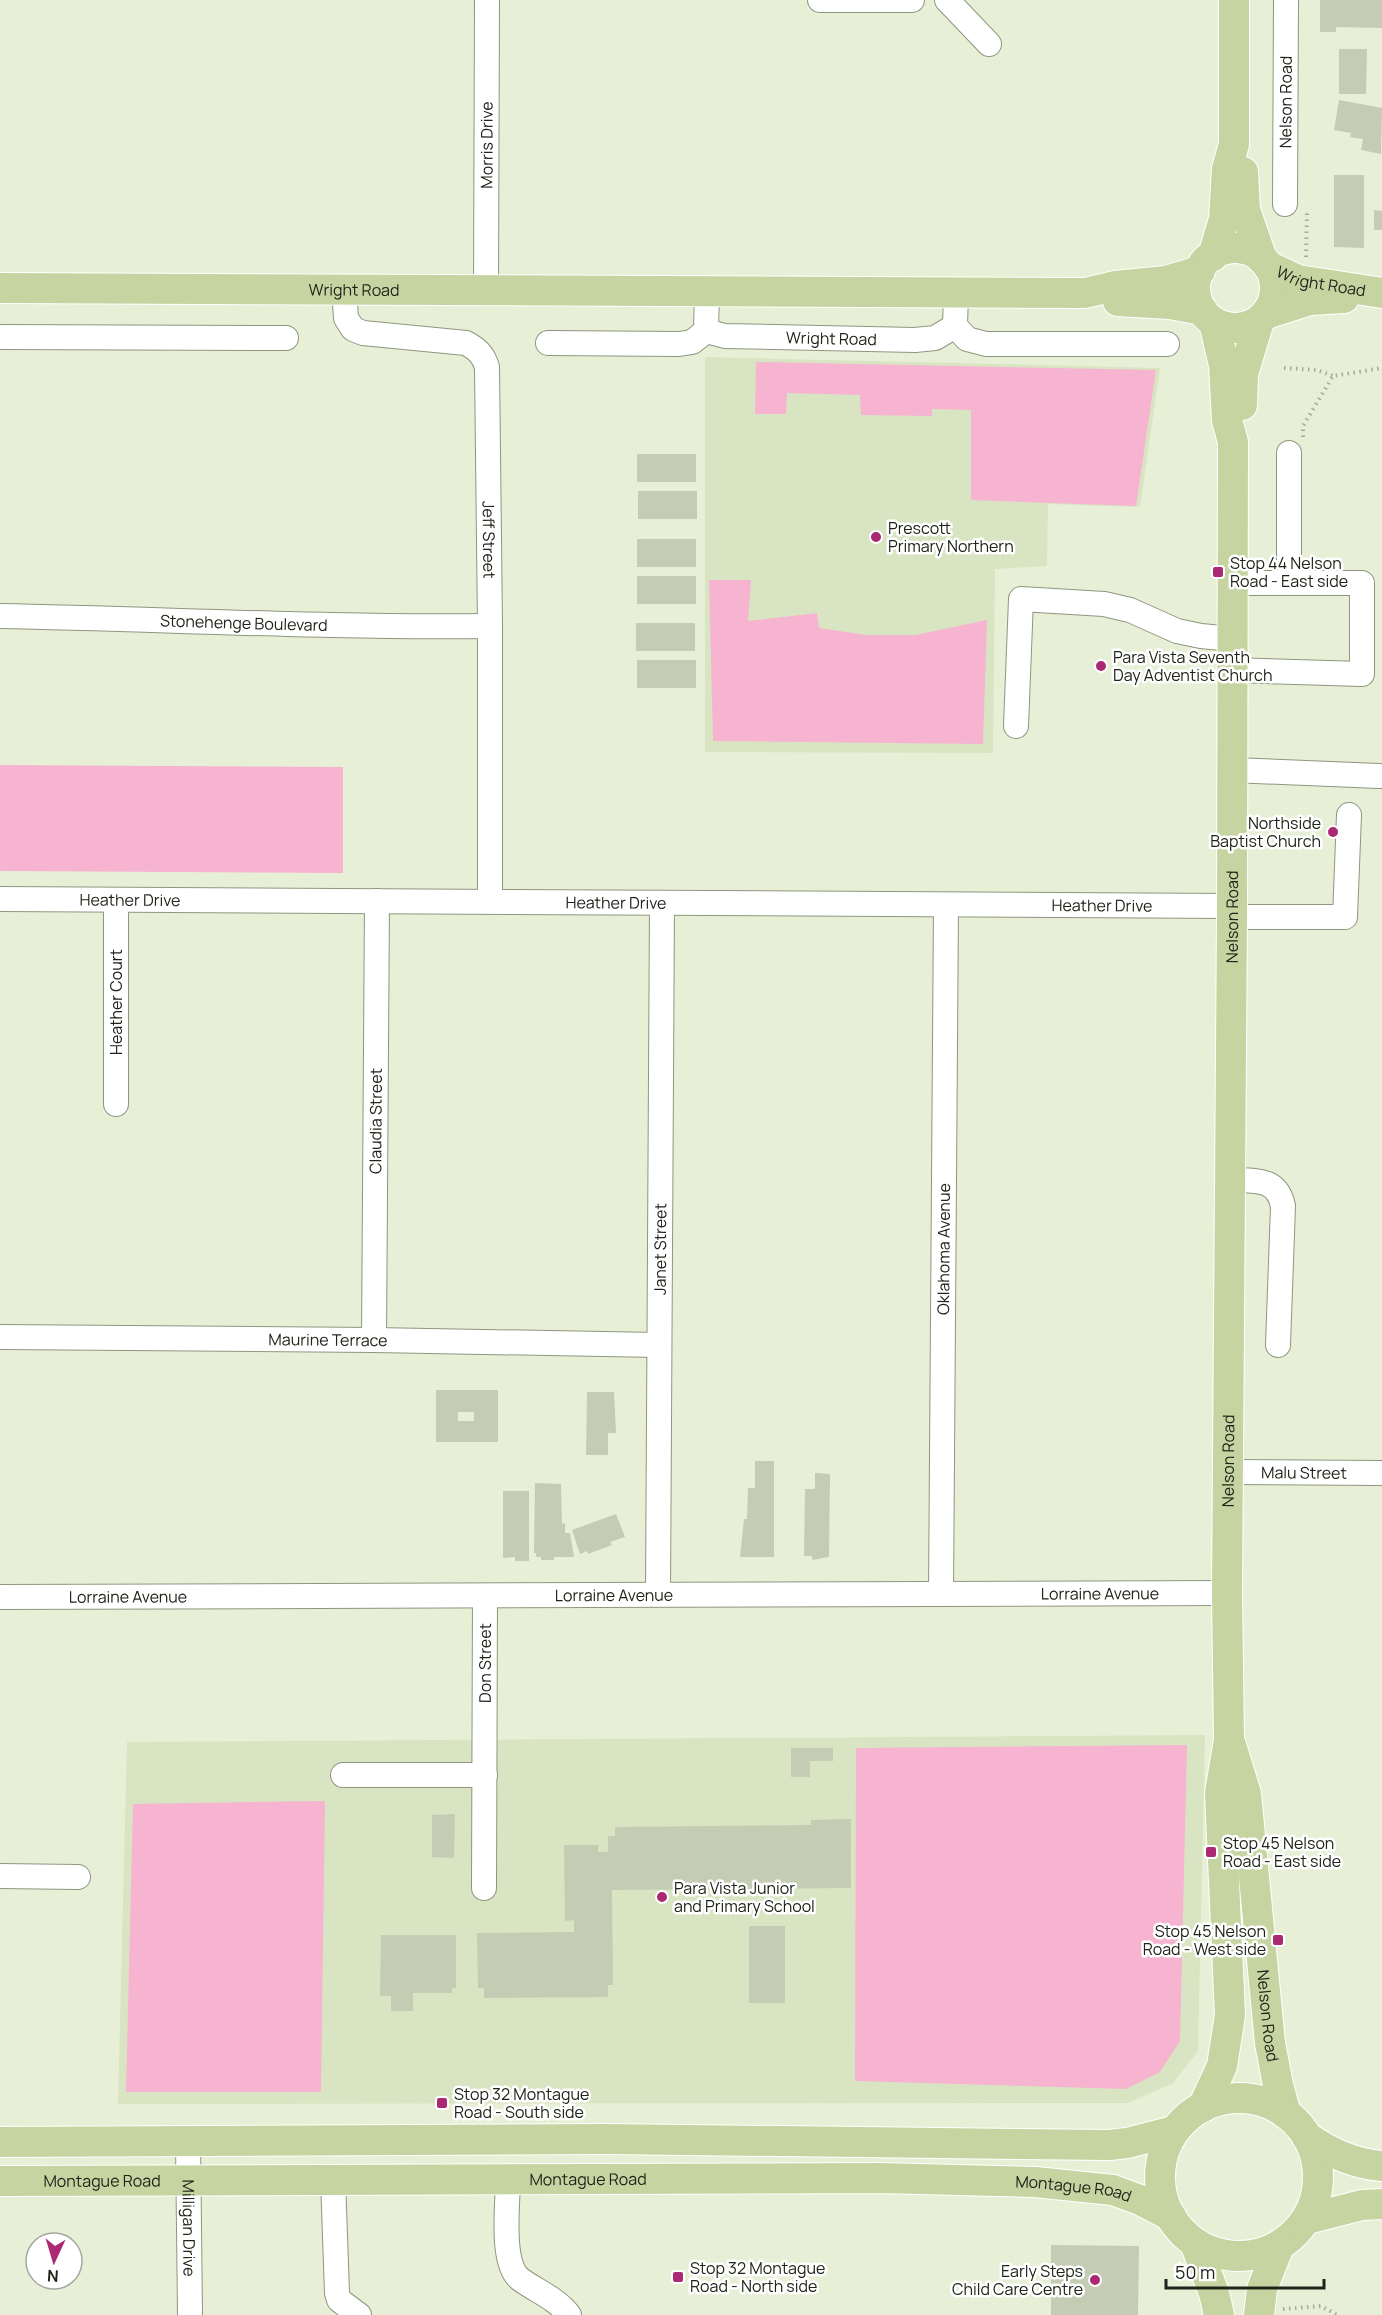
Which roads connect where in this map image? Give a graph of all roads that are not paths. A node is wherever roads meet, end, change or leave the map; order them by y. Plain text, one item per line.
1 (487, 0) edge
2 (820, 0) edge
3 (912, 0) edge
4 (946, 0) edge
5 (1234, 0) edge
6 (1286, 0) edge
7 (989, 44) dead end
8 (1234, 144) junction
9 (1285, 204) dead end
10 (1265, 262) junction
11 (1206, 263) junction
12 (0, 288) edge
13 (344, 289) junction
14 (486, 291) junction
15 (707, 291) junction
16 (956, 293) junction
17 (1085, 293) junction
18 (1378, 293) edge
19 (1208, 316) junction
20 (1262, 317) junction
21 (955, 326) junction
22 (706, 331) junction
23 (0, 337) edge
24 (286, 338) dead end
25 (548, 343) dead end
26 (1167, 344) dead end
27 (1233, 442) junction
28 (1296, 448) road end
29 (1233, 583) junction
30 (1288, 583) junction
31 (0, 616) edge
32 (490, 626) junction
33 (1232, 639) junction
34 (1232, 670) junction
35 (1016, 726) dead end
36 (1232, 770) junction
37 (1379, 776) dead end
38 (1349, 815) dead end
39 (0, 899) edge
40 (116, 900) junction
41 (377, 901) junction
42 (490, 901) junction
43 (662, 903) junction
44 (946, 905) junction
45 (1232, 911) junction
46 (116, 1104) dead end
47 (1230, 1180) junction
48 (0, 1337) edge
49 (374, 1340) junction
50 (658, 1345) junction
51 (1278, 1345) dead end
52 (1228, 1472) junction
53 (1382, 1473) edge
54 (1227, 1593) junction
55 (658, 1594) junction
56 (941, 1594) junction
57 (485, 1596) junction
58 (0, 1597) edge
59 (1229, 1740) junction
60 (343, 1775) dead end
61 (485, 1775) junction
62 (0, 1876) edge
63 (78, 1877) dead end
64 (484, 1888) dead end
65 (1203, 2107) junction
66 (1286, 2114) junction
67 (1174, 2132) junction
68 (1307, 2137) junction
69 (188, 2141) junction
70 (0, 2142) edge
71 (1382, 2166) edge
72 (333, 2179) junction
73 (508, 2179) junction
74 (0, 2181) edge
75 (189, 2181) junction
76 (1382, 2204) edge
77 (1171, 2216) junction
78 (1307, 2219) junction
79 (1195, 2243) junction
80 (1279, 2246) junction
81 (1270, 2312) edge
82 (190, 2315) edge
83 (359, 2315) edge
84 (569, 2315) edge
85 (1220, 2315) edge

1 - 14 street, Morris Drive
2 - 3 street
4 - 7 street
5 - 8 main road
6 - 9 street, Nelson Road
8 - 10 main road
8 - 11 main road
10 - 11 main road
10 - 18 main road, Wright Road
10 - 20 main road
11 - 17 main road, Wright Road
11 - 19 main road
12 - 13 main road, Wright Road
13 - 14 main road, Wright Road
13 - 32 street, Jeff Street
14 - 15 main road, Wright Road
15 - 16 main road, Wright Road
15 - 22 street
16 - 17 main road, Wright Road
16 - 21 street
17 - 19 main road, Wright Road
18 - 20 main road, Wright Road
19 - 20 main road
19 - 27 main road, Nelson Road
20 - 27 main road, Nelson Road
21 - 22 street, Wright Road
21 - 26 street
22 - 25 street
23 - 24 street
27 - 29 main road, Nelson Road
28 - 30 street
29 - 30 street
29 - 33 main road, Nelson Road
30 - 34 street
31 - 32 street, Stonehenge Boulevard
32 - 42 street, Jeff Street
33 - 34 main road, Nelson Road
33 - 35 street
34 - 36 main road, Nelson Road
36 - 37 street
36 - 45 main road, Nelson Road
38 - 45 street, Heather Drive
39 - 40 street, Heather Drive
40 - 41 street, Heather Drive
40 - 46 street, Heather Court
41 - 42 street, Heather Drive
41 - 49 street, Claudia Street
42 - 43 street, Heather Drive
43 - 44 street, Heather Drive
43 - 50 street, Janet Street
44 - 45 street, Heather Drive
44 - 56 street, Oklahoma Avenue
45 - 47 main road, Nelson Road
47 - 51 street
47 - 52 main road, Nelson Road
48 - 49 street, Maurine Terrace
49 - 50 street, Maurine Terrace
50 - 55 street, Janet Street
52 - 53 street, Malu Street
52 - 54 main road, Nelson Road
54 - 56 street, Lorraine Avenue
54 - 59 main road, Nelson Road
55 - 56 street, Lorraine Avenue
55 - 57 street, Lorraine Avenue
57 - 58 street, Lorraine Avenue
57 - 61 street, Don Street
59 - 65 main road, Nelson Road
59 - 66 main road, Nelson Road
60 - 61 street
61 - 64 street, Don Street
62 - 63 street
65 - 66 main road
65 - 67 main road
66 - 68 main road
67 - 69 main road
67 - 77 main road
68 - 71 main road
68 - 78 main road
69 - 70 main road
69 - 75 street, Milligan Drive
72 - 73 main road, Montague Road
72 - 75 main road, Montague Road
72 - 83 street
73 - 77 main road, Montague Road
73 - 84 street
74 - 75 main road, Montague Road
75 - 82 street, Milligan Drive
76 - 78 main road
77 - 79 main road
78 - 80 main road
79 - 80 main road
79 - 85 main road
80 - 81 main road

